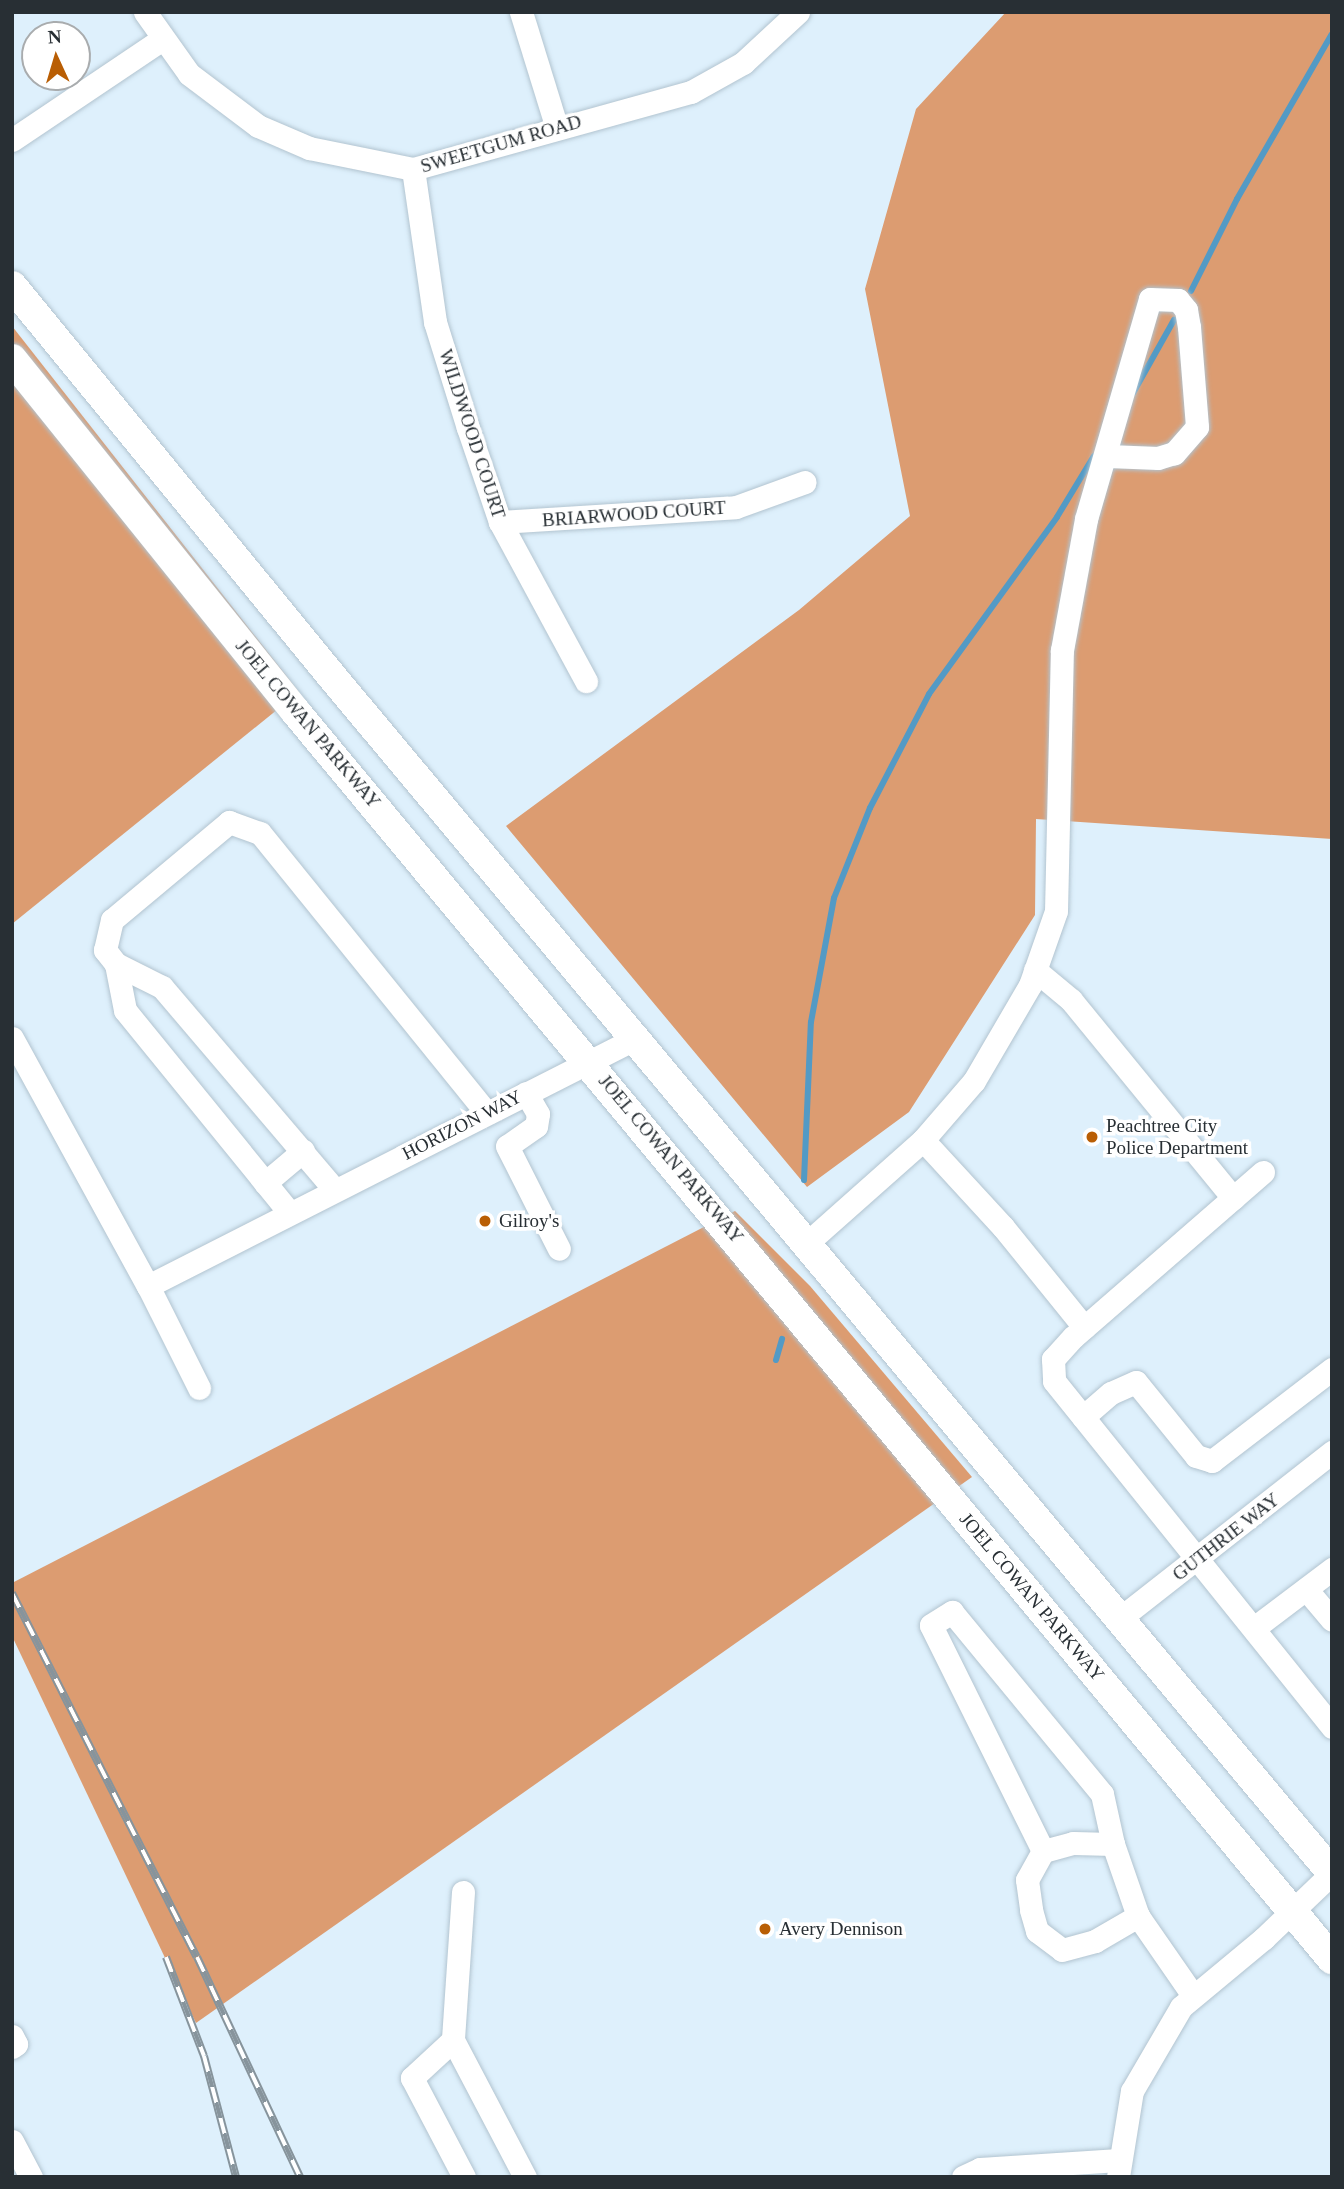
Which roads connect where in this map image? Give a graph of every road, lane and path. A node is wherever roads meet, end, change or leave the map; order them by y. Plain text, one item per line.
1 (145, 12) edge
2 (521, 12) edge
3 (798, 12) edge
4 (161, 40) junction
5 (557, 128) junction
6 (12, 140) edge
7 (413, 169) junction
8 (12, 286) edge
9 (12, 359) edge
10 (1108, 456) junction
11 (805, 482) dead end
12 (500, 522) junction
13 (586, 681) dead end
14 (116, 964) junction
15 (1035, 970) junction
16 (12, 1038) edge
17 (636, 1038) junction
18 (590, 1061) junction
19 (526, 1093) junction
20 (487, 1113) junction
21 (923, 1140) junction
22 (303, 1151) junction
23 (1263, 1172) dead end
24 (265, 1183) junction
25 (334, 1189) junction
26 (1233, 1199) junction
27 (289, 1212) junction
28 (807, 1242) junction
29 (559, 1249) dead end
30 (148, 1286) junction
31 (1084, 1327) junction
32 (1332, 1369) edge
33 (199, 1388) dead end
34 (1083, 1417) junction
35 (1332, 1452) edge
36 (1198, 1560) junction
37 (1332, 1569) edge
38 (1306, 1589) junction
39 (1119, 1619) junction
40 (1332, 1620) edge
41 (1254, 1628) junction
42 (1332, 1727) edge
43 (1113, 1844) junction
44 (1043, 1851) junction
45 (1332, 1873) edge
46 (463, 1892) dead end
47 (1293, 1911) junction
48 (1138, 1916) junction
49 (1332, 1959) edge
50 (1192, 1993) junction
51 (12, 2036) edge
52 (453, 2040) junction
53 (12, 2047) edge
54 (12, 2141) edge
55 (1118, 2168) edge
56 (31, 2177) edge
57 (464, 2177) edge
58 (525, 2177) edge
59 (962, 2177) edge

1 - 4 street, SWEETGUM ROAD
2 - 5 street
3 - 5 street, SWEETGUM ROAD
4 - 6 street
4 - 7 street, SWEETGUM ROAD
5 - 7 street, SWEETGUM ROAD
7 - 12 street, WILDWOOD COURT
8 - 17 main road
9 - 18 main road, JOEL COWAN PARKWAY
10 - 10 street
10 - 15 street
11 - 12 street, BRIARWOOD COURT
12 - 13 street, WILDWOOD COURT
14 - 20 street
14 - 22 street
14 - 24 street
15 - 21 street
15 - 26 street
16 - 30 street
17 - 18 street, HORIZON WAY
17 - 28 main road
18 - 19 street, HORIZON WAY
18 - 47 main road, JOEL COWAN PARKWAY
19 - 20 street, HORIZON WAY
19 - 29 street
20 - 25 street, HORIZON WAY
21 - 28 street
21 - 31 street
22 - 24 street
22 - 25 street
23 - 26 street
24 - 27 street
25 - 27 street, HORIZON WAY
26 - 31 street
27 - 30 street, HORIZON WAY
28 - 39 main road
30 - 33 street
31 - 34 street
32 - 34 street
34 - 36 street
35 - 36 street, GUTHRIE WAY
36 - 39 street, GUTHRIE WAY
36 - 41 street
37 - 38 street
38 - 40 street
38 - 41 street
39 - 45 main road
41 - 42 street
43 - 44 street
43 - 44 street
43 - 48 street
44 - 48 street
45 - 47 street
46 - 52 street
47 - 49 main road, JOEL COWAN PARKWAY
47 - 50 street
48 - 50 street
50 - 55 street
51 - 53 street
52 - 57 street
52 - 58 street
54 - 56 street
55 - 59 street

